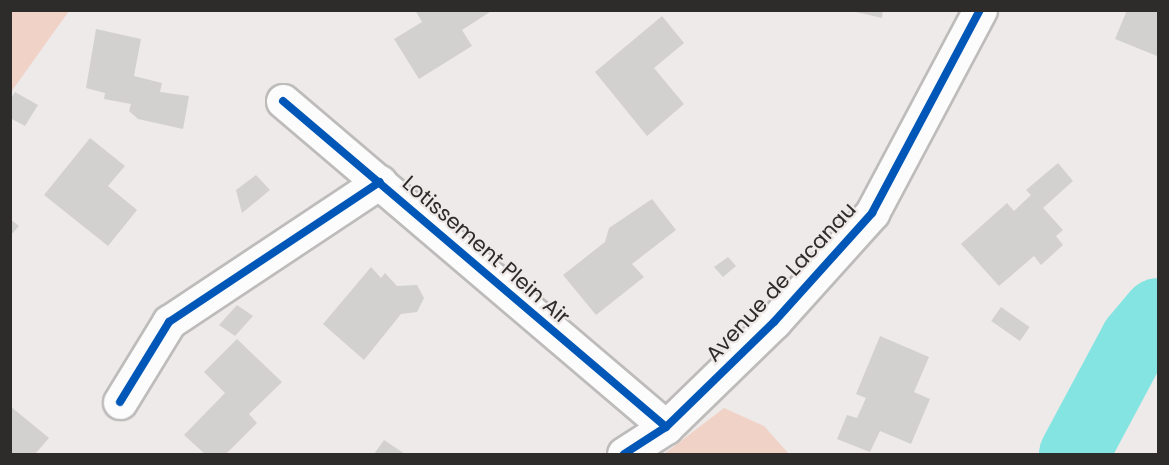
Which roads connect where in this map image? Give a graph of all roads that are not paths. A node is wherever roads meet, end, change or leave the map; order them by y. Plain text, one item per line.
1 (980, 10) edge
2 (283, 101) dead end
3 (380, 182) junction
4 (120, 402) dead end
5 (666, 427) junction
6 (624, 454) edge

1 - 5 street, Avenue de Lacanau
2 - 3 street, Lotissement Plein Air
3 - 4 street
3 - 5 street, Lotissement Plein Air
5 - 6 street, Avenue de Lacanau

